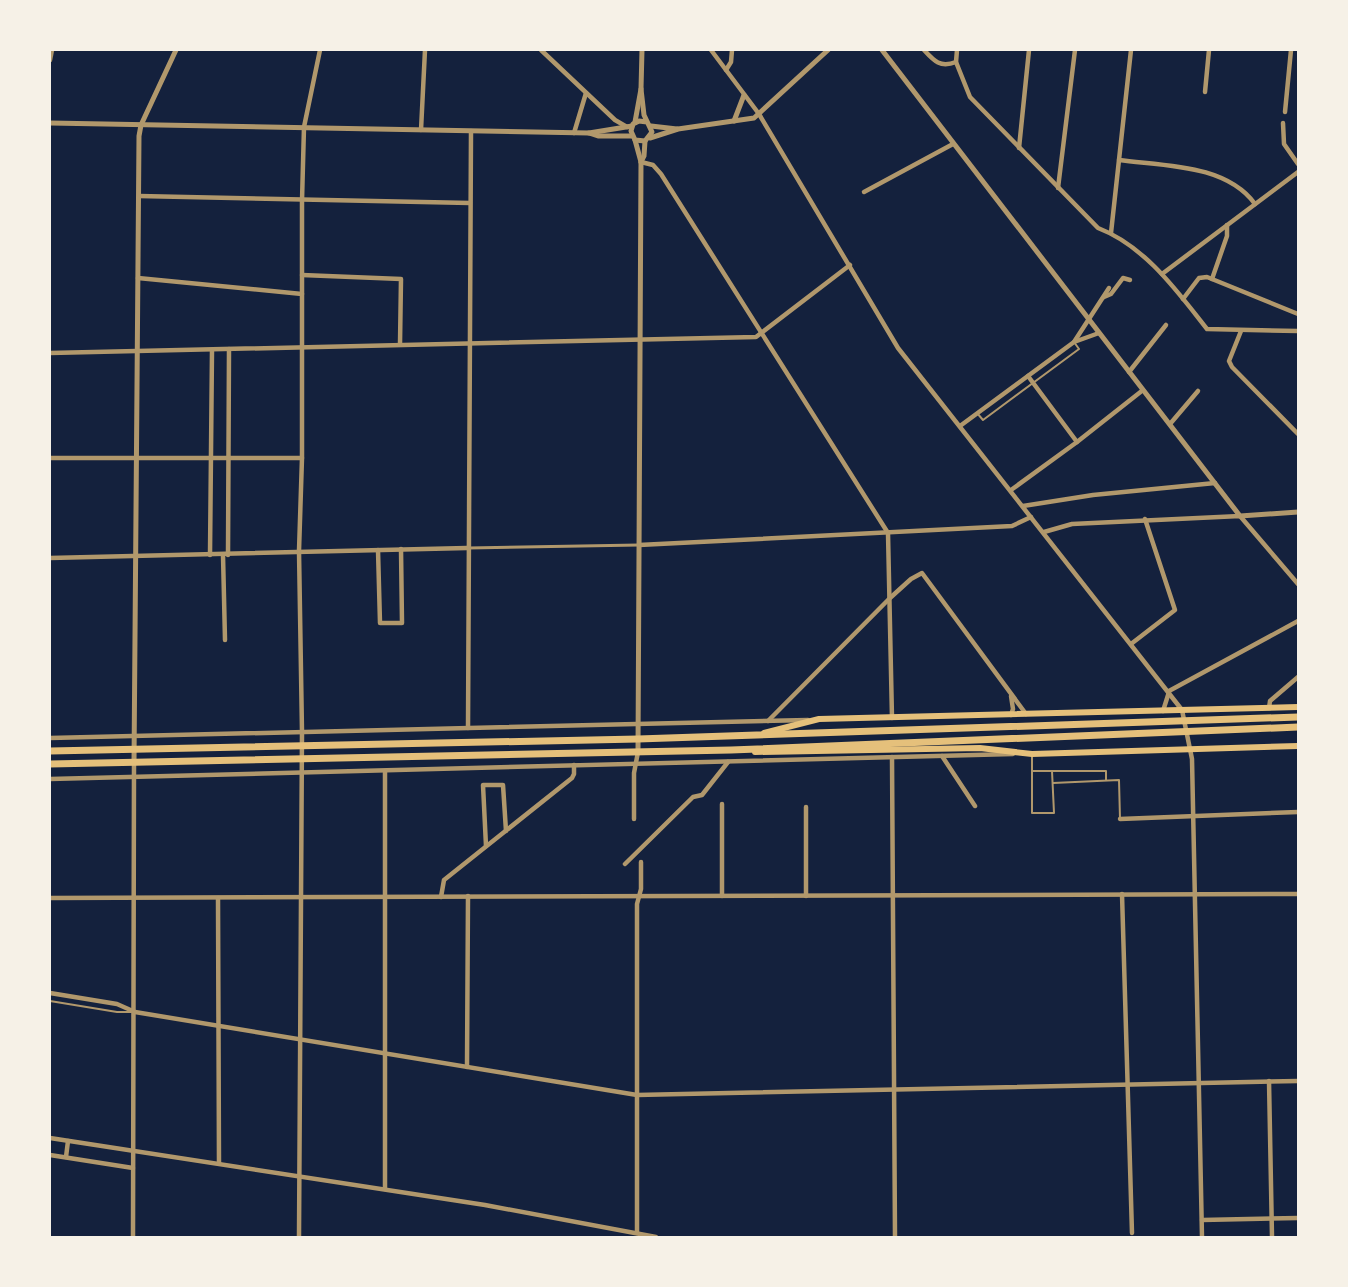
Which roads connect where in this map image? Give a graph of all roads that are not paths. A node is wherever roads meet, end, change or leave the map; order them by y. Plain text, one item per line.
1 (52, 50) edge
2 (176, 50) edge
3 (320, 50) edge
4 (425, 50) edge
5 (541, 50) edge
6 (642, 50) edge
7 (711, 50) edge
8 (732, 50) edge
9 (828, 50) edge
10 (882, 50) edge
11 (924, 50) edge
12 (957, 50) edge
13 (1028, 50) edge
14 (1075, 50) edge
15 (1132, 50) edge
16 (1209, 50) edge
17 (1291, 50) edge
18 (50, 60) edge
19 (956, 62) junction
20 (726, 70) junction
21 (641, 89) junction
22 (1205, 92) dead end
23 (586, 93) junction
24 (744, 95) junction
25 (1285, 112) dead end
26 (759, 114) junction
27 (734, 121) junction
28 (50, 123) edge
29 (1283, 123) dead end
30 (649, 124) junction
31 (141, 125) junction
32 (632, 125) junction
33 (304, 127) junction
34 (678, 129) junction
35 (421, 130) junction
36 (471, 131) junction
37 (574, 133) junction
38 (589, 133) junction
39 (634, 138) junction
40 (647, 139) junction
41 (953, 144) junction
42 (1019, 148) junction
43 (1119, 160) junction
44 (640, 162) junction
45 (1298, 164) edge
46 (1298, 172) edge
47 (1058, 188) junction
48 (864, 192) dead end
49 (139, 196) junction
50 (302, 201) junction
51 (470, 203) junction
52 (1256, 204) junction
53 (1227, 225) junction
54 (1111, 233) junction
55 (850, 266) junction
56 (1162, 274) junction
57 (302, 275) junction
58 (138, 278) junction
59 (1212, 279) junction
60 (1130, 280) dead end
61 (1109, 288) dead end
62 (302, 294) junction
63 (1102, 298) junction
64 (1183, 299) junction
65 (1298, 314) edge
66 (1088, 318) junction
67 (1166, 325) dead end
68 (1241, 331) junction
69 (1298, 331) edge
70 (761, 333) junction
71 (1099, 333) junction
72 (639, 339) junction
73 (1074, 342) junction
74 (471, 343) junction
75 (400, 344) junction
76 (302, 346) junction
77 (229, 349) junction
78 (212, 350) junction
79 (138, 351) junction
80 (50, 353) edge
81 (1129, 372) junction
82 (1028, 376) junction
83 (1033, 383) junction
84 (1143, 390) junction
85 (1198, 391) dead end
86 (977, 414) junction
87 (1170, 424) junction
88 (960, 426) junction
89 (1298, 434) edge
90 (1077, 442) junction
91 (137, 457) junction
92 (211, 457) junction
93 (50, 458) edge
94 (228, 458) junction
95 (302, 458) junction
96 (1216, 483) junction
97 (1011, 490) junction
98 (1023, 506) junction
99 (1298, 512) edge
100 (1240, 516) junction
101 (1031, 517) junction
102 (1145, 519) junction
103 (888, 532) junction
104 (1044, 532) junction
105 (640, 545) junction
106 (467, 548) junction
107 (378, 550) junction
108 (401, 550) junction
109 (299, 551) junction
110 (210, 555) junction
111 (225, 555) junction
112 (137, 556) junction
113 (50, 558) edge
114 (1298, 584) edge
115 (890, 598) junction
116 (1298, 620) edge
117 (224, 640) dead end
118 (1131, 644) junction
119 (1298, 677) edge
120 (1169, 691) junction
121 (1011, 693) junction
122 (1298, 707) edge
123 (1269, 708) junction
124 (1182, 710) junction
125 (1163, 711) junction
126 (1011, 715) junction
127 (1026, 715) junction
128 (1298, 717) edge
129 (892, 718) junction
130 (819, 719) junction
131 (768, 720) junction
132 (1184, 721) junction
133 (639, 724) junction
134 (1298, 727) edge
135 (468, 728) junction
136 (1187, 730) junction
137 (302, 732) junction
138 (134, 736) junction
139 (748, 736) junction
140 (50, 738) edge
141 (638, 739) junction
142 (301, 746) junction
143 (1298, 746) edge
144 (134, 748) junction
145 (638, 750) junction
146 (734, 750) junction
147 (1192, 750) junction
148 (50, 751) edge
149 (1032, 754) junction
150 (942, 756) junction
151 (892, 757) junction
152 (302, 759) junction
153 (134, 762) junction
154 (728, 762) junction
155 (50, 764) edge
156 (635, 764) junction
157 (574, 765) junction
158 (386, 771) junction
159 (1032, 771) junction
160 (1052, 771) junction
161 (301, 772) junction
162 (134, 776) junction
163 (50, 779) edge
164 (1106, 780) junction
165 (1053, 783) junction
166 (722, 804) dead end
167 (975, 806) dead end
168 (806, 807) dead end
169 (1298, 812) edge
170 (1194, 817) junction
171 (634, 819) dead end
172 (1120, 819) joint
173 (506, 831) junction
174 (486, 846) junction
175 (641, 862) dead end
176 (625, 864) dead end
177 (1122, 894) junction
178 (1194, 894) junction
179 (1298, 894) edge
180 (892, 895) junction
181 (468, 896) junction
182 (639, 896) junction
183 (722, 896) junction
184 (806, 896) junction
185 (300, 897) junction
186 (384, 897) junction
187 (441, 897) junction
188 (50, 898) edge
189 (135, 898) junction
190 (218, 898) junction
191 (50, 993) edge
192 (50, 1001) edge
193 (135, 1012) junction
194 (218, 1025) junction
195 (300, 1039) junction
196 (384, 1054) junction
197 (467, 1067) junction
198 (1298, 1081) edge
199 (1269, 1082) junction
200 (1199, 1083) junction
201 (1126, 1085) junction
202 (894, 1090) junction
203 (637, 1094) junction
204 (50, 1138) edge
205 (68, 1141) junction
206 (134, 1149) junction
207 (50, 1155) edge
208 (66, 1157) junction
209 (219, 1162) junction
210 (133, 1168) junction
211 (299, 1175) junction
212 (385, 1189) junction
213 (1298, 1218) edge
214 (1272, 1219) junction
215 (1202, 1220) junction
216 (636, 1233) junction
217 (1132, 1233) dead end
218 (133, 1237) edge
219 (299, 1237) edge
220 (656, 1237) edge
221 (896, 1237) edge
222 (1202, 1237) edge
223 (1272, 1237) edge

1 - 18 street
2 - 31 street
3 - 33 street
4 - 35 street
5 - 23 street
6 - 21 street
7 - 20 street
8 - 20 street
9 - 26 street
10 - 41 street
11 - 19 street
12 - 19 street
13 - 42 street
14 - 47 street
15 - 43 street
16 - 22 street
17 - 25 street
19 - 42 street
20 - 24 street
21 - 30 street
21 - 32 street
23 - 32 street
23 - 37 street
24 - 26 street
24 - 27 street
26 - 27 street
26 - 55 street
27 - 34 street
28 - 31 street
29 - 45 street
30 - 32 street
30 - 34 street
30 - 40 street
31 - 33 street
31 - 49 street
32 - 38 street
32 - 39 street
33 - 35 street
33 - 50 street
34 - 40 street
35 - 36 street
36 - 37 street
36 - 51 street
37 - 38 street
38 - 39 street
39 - 40 street
39 - 44 street
40 - 44 street
41 - 48 street
41 - 66 street
42 - 47 street
43 - 52 street
43 - 54 street
44 - 70 street
44 - 72 street
46 - 52 street
47 - 54 street
49 - 50 street
49 - 58 street
50 - 51 street
50 - 57 street
51 - 74 street
52 - 53 street
53 - 56 street
53 - 59 street
54 - 56 street
55 - 70 street
55 - 88 street
56 - 64 street
57 - 62 street
57 - 75 street
58 - 62 street
58 - 79 street
59 - 64 street
59 - 65 street
60 - 63 street
61 - 63 street
62 - 76 street
63 - 66 street
64 - 68 street
66 - 71 street
66 - 73 street
67 - 81 street
68 - 69 street
68 - 89 street
70 - 72 street
70 - 103 street
71 - 73 street
71 - 81 street
72 - 74 street
72 - 105 street
73 - 82 street
73 - 83 lane
74 - 75 street
74 - 106 street
75 - 76 street
76 - 77 street
76 - 95 street
77 - 78 street
77 - 94 street
78 - 79 street
78 - 92 street
79 - 80 street
79 - 91 street
81 - 84 street
82 - 83 street
82 - 86 street
83 - 86 lane
83 - 90 street
84 - 87 street
84 - 90 street
85 - 87 street
86 - 88 street
87 - 96 street
88 - 97 street
90 - 97 street
91 - 92 street
91 - 93 street
91 - 112 street
92 - 94 street
92 - 110 street
94 - 95 street
94 - 111 street
95 - 109 street
96 - 98 street
96 - 100 street
97 - 98 street
98 - 101 street
99 - 100 street
100 - 102 street
100 - 114 street
101 - 103 street
101 - 104 street
102 - 104 street
102 - 118 street
103 - 105 street
103 - 115 street
104 - 118 street
105 - 106 street
105 - 133 street
106 - 108 street
106 - 135 street
107 - 108 street
107 - 108 street
107 - 109 street
109 - 111 street
109 - 137 street
110 - 111 street
110 - 112 street
111 - 117 street
112 - 113 street
112 - 138 street
115 - 121 street
115 - 129 street
115 - 131 street
116 - 120 street
118 - 120 street
119 - 123 street
120 - 124 street
120 - 125 street
121 - 126 street
121 - 127 street
122 - 123 main road
123 - 124 main road
124 - 125 main road
124 - 132 street
125 - 127 main road
126 - 127 main road
126 - 129 main road
128 - 132 main road
129 - 130 main road
130 - 131 street
130 - 139 main road
131 - 133 street
132 - 136 street
132 - 139 main road
133 - 135 street
133 - 141 street
134 - 136 main road
135 - 137 street
136 - 146 main road
136 - 147 street
137 - 138 street
137 - 142 street
138 - 140 street
138 - 144 street
139 - 141 main road
141 - 142 main road
141 - 145 street
142 - 144 main road
142 - 152 street
143 - 147 main road
144 - 148 main road
144 - 153 street
145 - 146 main road
145 - 152 main road
145 - 156 street
146 - 149 main road
147 - 149 main road
147 - 170 street
149 - 150 street
149 - 159 lane
150 - 151 street
150 - 167 street
151 - 154 street
151 - 180 street
152 - 153 main road
152 - 161 street
153 - 155 main road
153 - 162 street
154 - 156 street
154 - 176 street
156 - 157 street
156 - 171 street
157 - 158 street
157 - 173 street
158 - 161 street
158 - 186 street
159 - 160 lane
159 - 165 lane
160 - 164 lane
160 - 165 lane
161 - 162 street
161 - 185 street
162 - 163 street
162 - 189 street
164 - 165 lane
164 - 172 lane
166 - 183 street
168 - 184 street
169 - 170 street
170 - 172 street
170 - 178 street
173 - 174 street
173 - 174 street
174 - 187 street
175 - 182 street
177 - 178 street
177 - 180 street
177 - 201 street
178 - 179 street
178 - 200 street
180 - 184 street
180 - 202 street
181 - 182 street
181 - 187 street
181 - 197 street
182 - 183 street
182 - 203 street
183 - 184 street
185 - 186 street
185 - 190 street
185 - 195 street
186 - 187 street
186 - 196 street
188 - 189 street
189 - 190 street
189 - 193 street
190 - 194 street
191 - 193 street
192 - 193 lane
193 - 194 street
193 - 206 street
194 - 195 street
194 - 209 street
195 - 196 street
195 - 211 street
196 - 197 street
196 - 212 street
197 - 203 street
198 - 199 street
199 - 200 street
199 - 214 street
200 - 201 street
200 - 215 street
201 - 202 street
201 - 217 street
202 - 203 street
202 - 221 street
203 - 216 street
204 - 205 street
205 - 206 street
205 - 208 street
206 - 209 street
206 - 210 street
207 - 208 street
208 - 210 street
209 - 211 street
210 - 218 street
211 - 212 street
211 - 219 street
212 - 216 street
213 - 214 street
214 - 215 street
214 - 223 street
215 - 222 street
216 - 220 street

